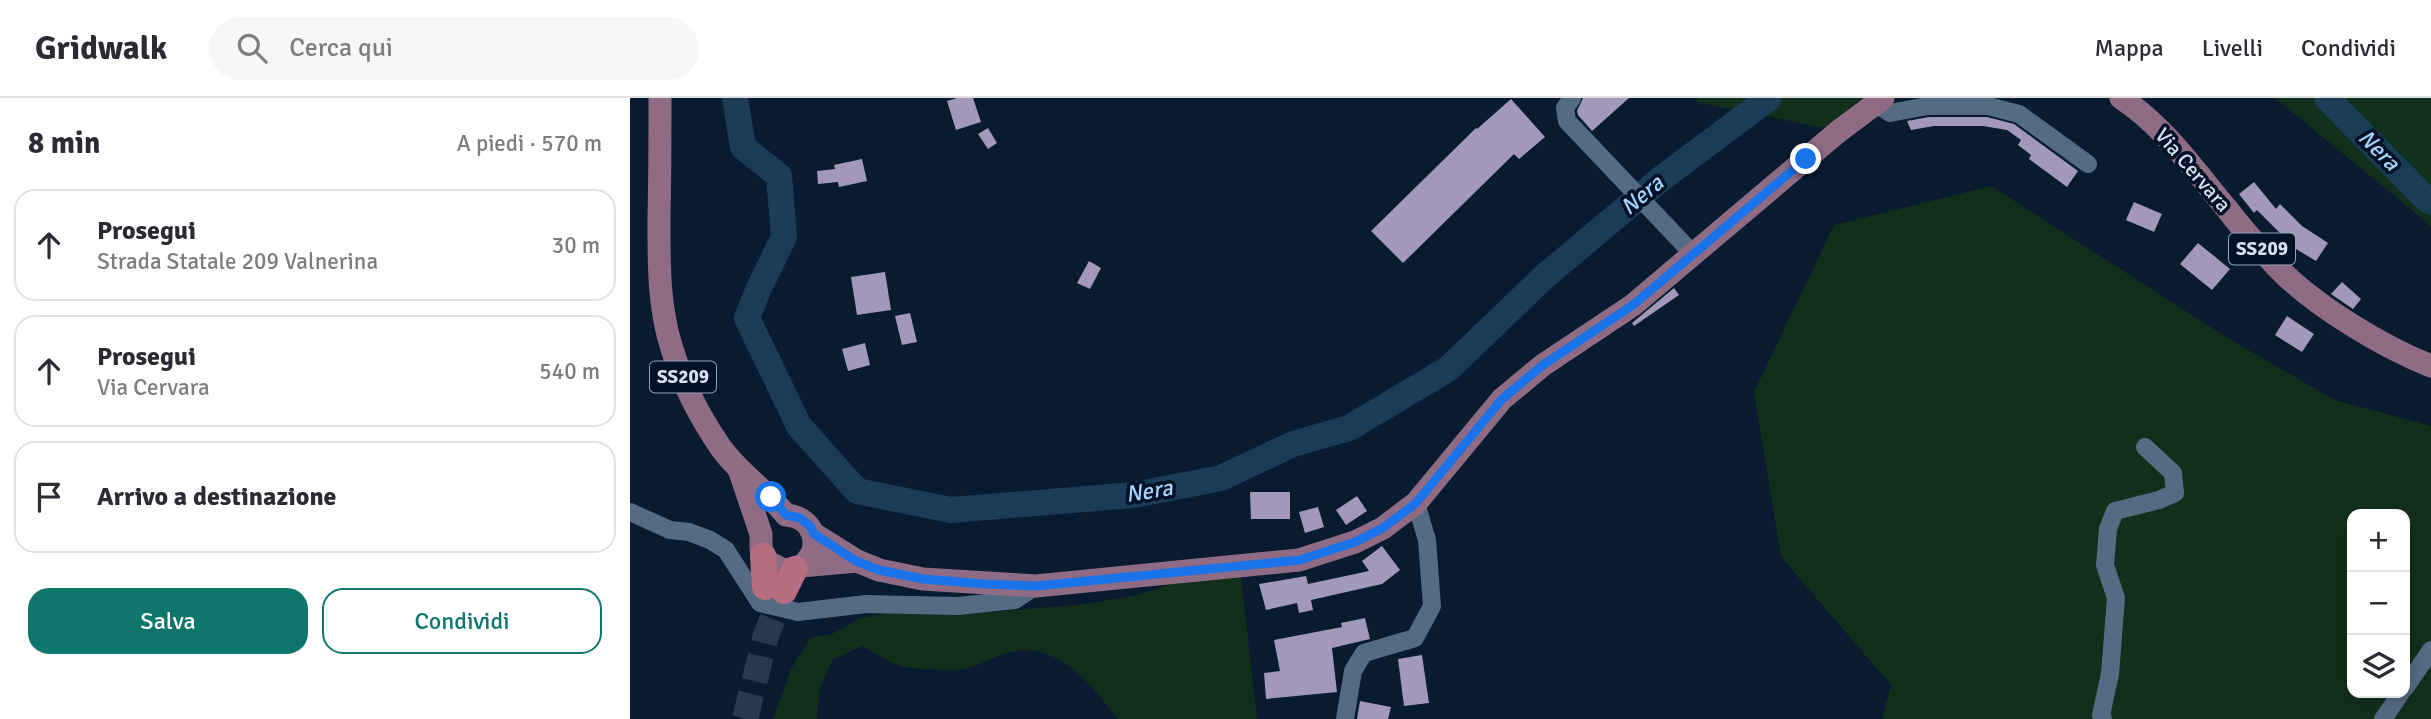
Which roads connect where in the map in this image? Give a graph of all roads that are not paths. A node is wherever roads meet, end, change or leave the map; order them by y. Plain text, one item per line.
1 (660, 98) edge
2 (1572, 98) edge
3 (2121, 98) edge
4 (1879, 100) edge
5 (2088, 164) dead end
6 (1694, 255) junction
7 (2431, 366) edge
8 (2145, 447) dead end
9 (739, 469) junction
10 (1416, 503) junction
11 (630, 512) edge
12 (786, 515) junction
13 (814, 534) junction
14 (762, 545) junction
15 (856, 561) junction
16 (786, 578) junction
17 (1036, 586) junction
18 (2431, 650) edge
19 (2410, 681) edge
20 (2398, 698) edge
21 (1345, 719) edge
22 (2103, 719) edge
23 (2383, 719) edge

1 - 9 main road, SS209
2 - 6 street
3 - 7 main road, Via Cervara / SS209
4 - 5 street
4 - 6 main road, SS209
6 - 10 main road, SS209
8 - 22 street
9 - 12 main road, SS209
9 - 14 main road, SS209
10 - 17 main road, SS209
10 - 21 street
11 - 17 street
12 - 13 main road, SS209
12 - 14 main road
13 - 15 main road, SS209
13 - 16 main road
14 - 16 highway
15 - 16 main road, SS209
15 - 17 main road, SS209
18 - 19 street
20 - 23 street

